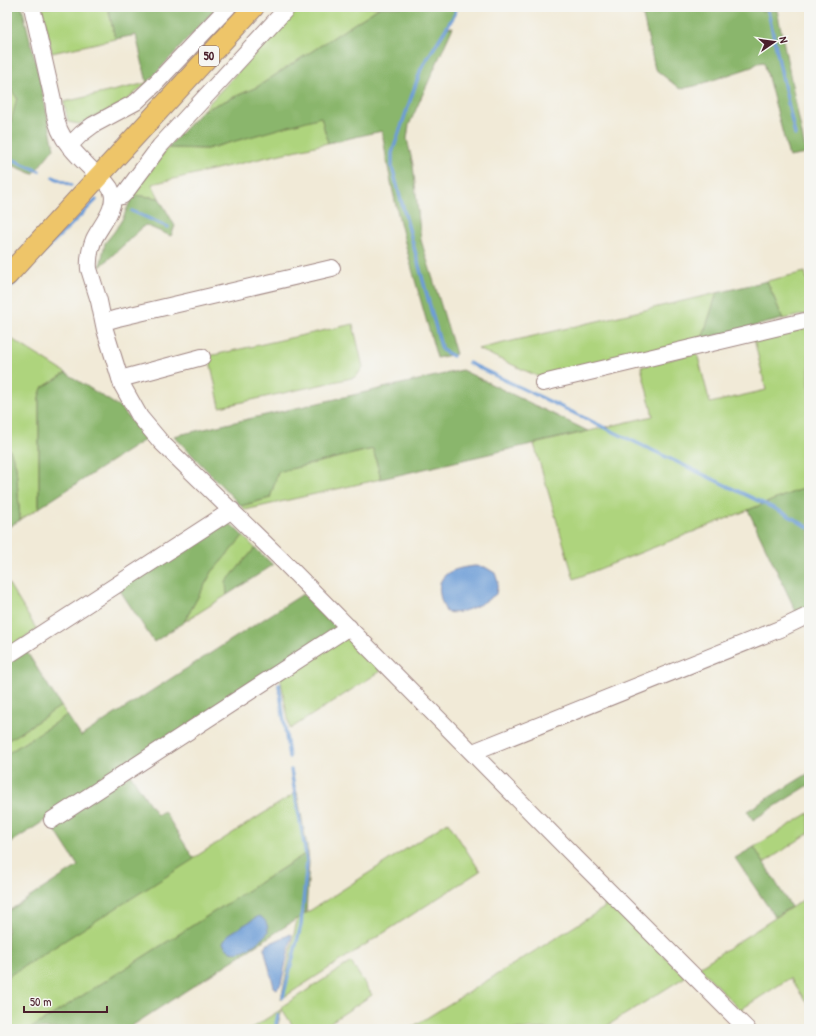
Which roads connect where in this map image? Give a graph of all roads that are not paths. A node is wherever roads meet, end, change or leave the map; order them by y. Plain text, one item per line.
1 (32, 7) edge
2 (228, 7) edge
3 (254, 7) edge
4 (288, 7) edge
5 (72, 143) junction
6 (103, 172) junction
7 (118, 197) junction
8 (332, 268) dead end
9 (7, 276) edge
10 (809, 320) edge
11 (104, 322) junction
12 (202, 357) dead end
13 (120, 379) junction
14 (543, 383) dead end
15 (232, 510) junction
16 (809, 615) edge
17 (349, 627) junction
18 (7, 656) edge
19 (473, 752) junction
20 (52, 820) dead end
21 (747, 1029) edge

1 - 5 street
2 - 5 street
3 - 6 main road, 50
4 - 7 street
5 - 6 street
6 - 7 street
6 - 9 main road, 50
7 - 11 street
8 - 11 street
10 - 14 street
11 - 13 street
12 - 13 street
13 - 15 street
15 - 17 street
15 - 18 street
16 - 19 street
17 - 19 street
17 - 20 street
19 - 21 street

